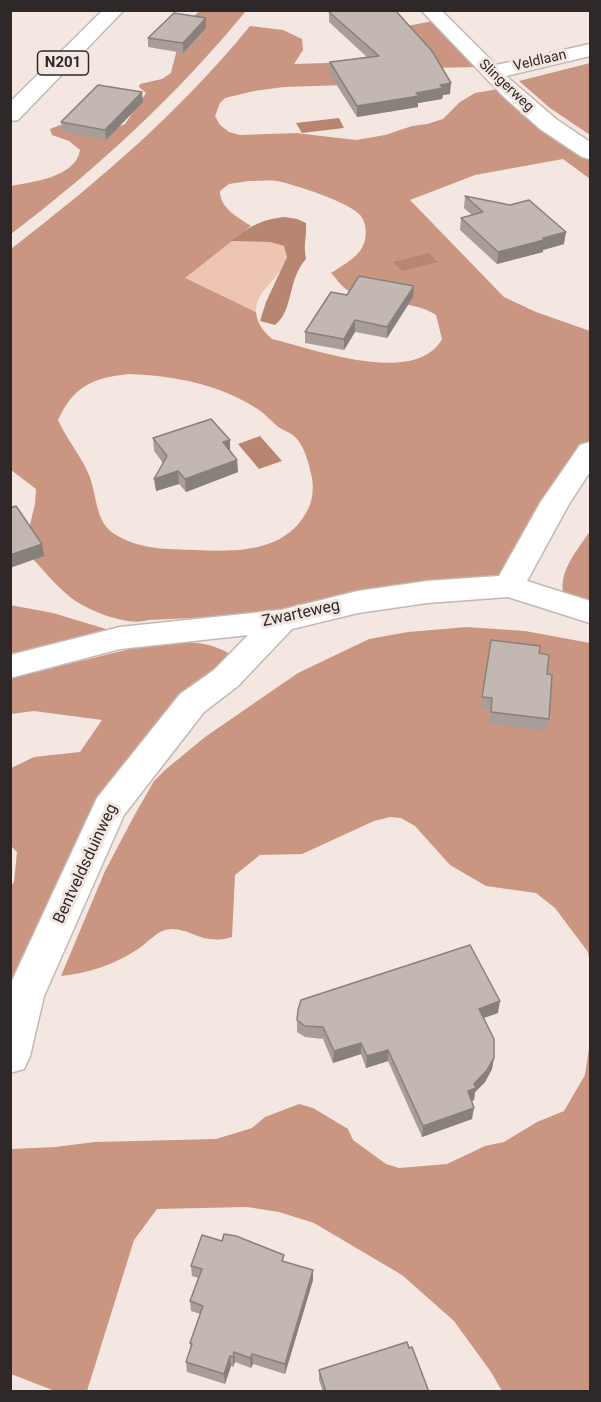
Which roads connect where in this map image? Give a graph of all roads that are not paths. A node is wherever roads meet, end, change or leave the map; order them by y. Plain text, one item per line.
1 (115, 10) edge
2 (430, 10) edge
3 (591, 50) edge
4 (490, 73) junction
5 (10, 115) edge
6 (591, 152) edge
7 (591, 451) edge
8 (509, 586) junction
9 (591, 612) edge
10 (281, 621) junction
11 (10, 667) edge
12 (10, 1056) edge

1 - 5 street, N201
2 - 4 street, Slingerweg
3 - 4 street, Veldlaan
4 - 6 street, Slingerweg
7 - 8 street
8 - 9 street, Zwarteweg
8 - 10 street, Zwarteweg
10 - 11 street, Zwarteweg
10 - 12 street, Bentveldsduinweg

